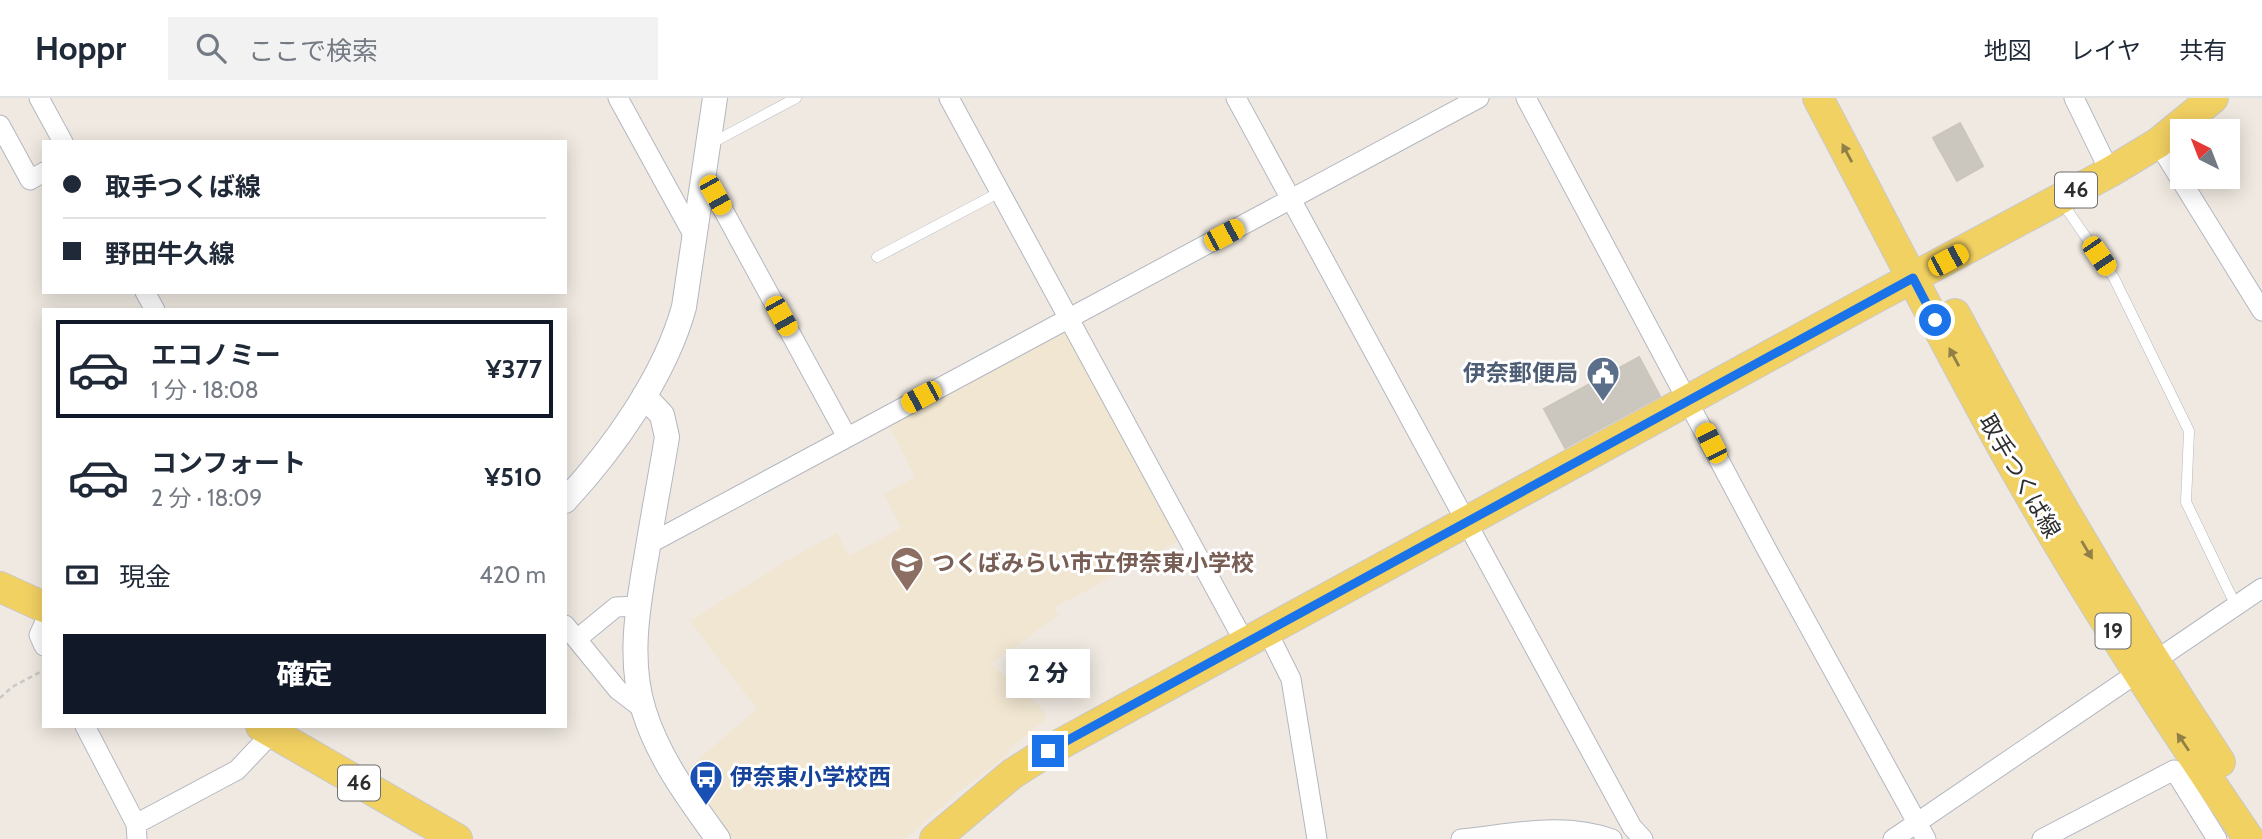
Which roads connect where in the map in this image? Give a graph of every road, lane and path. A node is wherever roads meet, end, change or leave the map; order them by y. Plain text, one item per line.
1 (39, 98) edge
2 (618, 98) edge
3 (715, 98) edge
4 (796, 98) edge
5 (949, 98) edge
6 (1236, 98) edge
7 (1479, 98) edge
8 (1526, 98) edge
9 (1818, 98) edge
10 (1841, 98) edge
11 (2074, 98) edge
12 (2213, 98) edge
13 (0, 125) edge
14 (62, 140) edge
15 (2158, 143) junction
16 (708, 145) junction
17 (2110, 172) junction
18 (42, 173) edge
19 (702, 177) junction
20 (1000, 192) junction
21 (1291, 199) junction
22 (2060, 199) junction
23 (695, 238) junction
24 (877, 257) dead end
25 (1922, 274) junction
26 (2262, 310) edge
27 (1068, 318) junction
28 (644, 396) junction
29 (1688, 400) junction
30 (847, 437) junction
31 (567, 498) edge
32 (1465, 522) junction
33 (649, 544) junction
34 (0, 587) edge
35 (2262, 588) edge
36 (42, 606) edge
37 (638, 606) junction
38 (2236, 606) junction
39 (571, 632) edge
40 (1256, 637) junction
41 (2146, 667) junction
42 (42, 671) edge
43 (0, 698) edge
44 (643, 709) junction
45 (86, 728) edge
46 (270, 728) edge
47 (2262, 822) edge
48 (1922, 831) edge
49 (137, 832) edge
50 (2213, 838) edge
51 (457, 839) edge
52 (719, 839) edge
53 (935, 839) edge
54 (1317, 839) edge
55 (1461, 839) edge
56 (1612, 839) edge
57 (1643, 839) edge
58 (1893, 839) edge
59 (2042, 839) edge
60 (2249, 839) edge

1 - 14 street
2 - 23 street
3 - 16 street
4 - 16 lane
5 - 20 street
6 - 21 street
7 - 21 street
8 - 29 street
25 -> 9 main road, 取手つくば線 / 19
10 - 25 main road, 取手つくば線 / 19
11 - 17 street
12 - 15 main road, 46
13 - 18 street
15 - 17 main road, 46
15 - 26 street
16 - 19 street
17 - 22 main road, 46
19 - 23 street
19 - 30 street
20 - 24 lane
20 - 27 street
21 - 27 street
21 - 32 street
22 - 25 main road, 46
22 - 38 lane
23 - 28 street
25 - 29 main road, 46
25 - 41 main road, 取手つくば線 / 19
27 - 30 street
27 - 40 street
28 - 31 street
28 - 33 street
29 - 32 main road, 46
29 - 48 street
30 - 33 street
32 - 40 main road, 46
32 - 57 street
33 - 37 street
34 - 36 main road
35 - 38 street
37 - 39 street
37 - 44 street
38 - 41 street
39 - 44 street
40 - 53 main road, 46
40 - 54 street
41 - 47 main road, 取手つくば線 / 19
41 - 48 street
60 -> 41 main road, 取手つくば線 / 19
42 - 43 path
44 - 52 street
45 - 49 street
46 - 49 street
46 - 51 main road, 46
48 - 58 street
50 - 59 street
55 - 56 street

